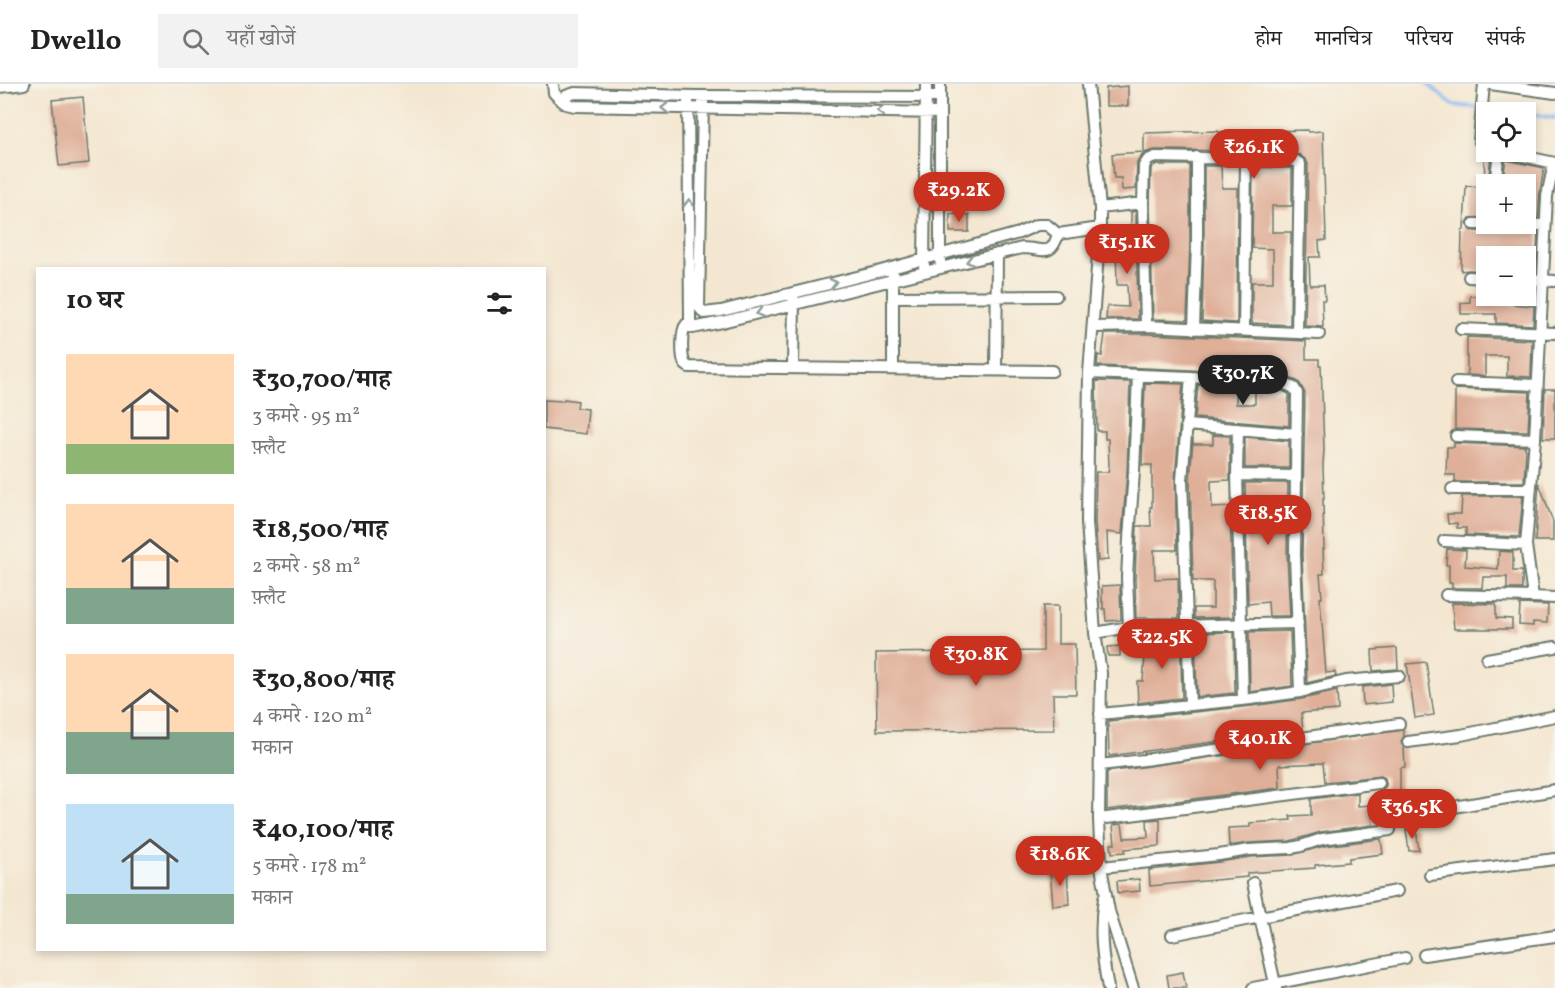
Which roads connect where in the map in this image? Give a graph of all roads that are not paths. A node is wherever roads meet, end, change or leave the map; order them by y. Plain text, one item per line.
1 (24, 84) edge
2 (553, 84) edge
3 (927, 84) edge
4 (940, 84) edge
5 (1088, 84) edge
6 (1484, 84) edge
7 (1490, 84) edge
8 (2, 86) edge
9 (1555, 93) edge
10 (687, 95) junction
11 (703, 96) junction
12 (926, 97) junction
13 (939, 97) junction
14 (562, 101) junction
15 (1482, 102) edge
16 (688, 108) junction
17 (703, 108) junction
18 (926, 112) junction
19 (939, 113) junction
20 (1197, 157) junction
21 (1246, 158) junction
22 (1536, 159) edge
23 (1554, 163) edge
24 (1143, 203) junction
25 (1100, 208) junction
26 (1536, 225) edge
27 (1545, 225) junction
28 (1100, 228) junction
29 (1058, 234) junction
30 (997, 254) junction
31 (940, 255) junction
32 (924, 259) junction
33 (893, 268) junction
34 (941, 268) junction
35 (925, 272) junction
36 (1469, 278) dead end
37 (1476, 278) edge
38 (894, 280) junction
39 (1536, 280) edge
40 (1542, 280) junction
41 (1555, 281) edge
42 (795, 292) junction
43 (1056, 296) dead end
44 (894, 297) junction
45 (997, 297) junction
46 (794, 305) junction
47 (690, 322) junction
48 (1093, 327) junction
49 (1146, 327) junction
50 (1461, 328) dead end
51 (1194, 329) junction
52 (1244, 331) junction
53 (1540, 332) junction
54 (1297, 333) junction
55 (1555, 333) edge
56 (1319, 334) dead end
57 (793, 368) junction
58 (893, 369) junction
59 (996, 370) junction
60 (1052, 371) dead end
61 (1089, 373) junction
62 (1138, 375) junction
63 (1191, 377) junction
64 (1456, 382) dead end
65 (1537, 385) junction
66 (1186, 425) junction
67 (1238, 429) junction
68 (1297, 434) junction
69 (1456, 436) dead end
70 (1535, 439) junction
71 (1237, 475) junction
72 (1296, 476) junction
73 (1452, 489) dead end
74 (1530, 489) junction
75 (1444, 541) dead end
76 (1527, 545) junction
77 (1446, 595) dead end
78 (1533, 597) junction
79 (1555, 598) edge
80 (1242, 623) junction
81 (1298, 623) junction
82 (1188, 626) junction
83 (1130, 627) junction
84 (1095, 633) junction
85 (1555, 647) edge
86 (1487, 658) dead end
87 (1400, 676) dead end
88 (1300, 692) junction
89 (1243, 699) junction
90 (1190, 705) junction
91 (1101, 714) junction
92 (1555, 716) edge
93 (1399, 724) dead end
94 (1408, 742) dead end
95 (1100, 765) junction
96 (1379, 783) dead end
97 (1555, 790) edge
98 (1412, 814) dead end
99 (1099, 819) junction
100 (1390, 830) dead end
101 (1555, 859) edge
102 (1101, 867) junction
103 (1430, 875) dead end
104 (1253, 883) dead end
105 (1105, 891) junction
106 (1397, 891) dead end
107 (1260, 917) junction
108 (1172, 935) dead end
109 (1555, 936) edge
110 (1424, 955) dead end
111 (1405, 958) dead end
112 (1275, 986) edge
113 (1108, 988) edge
114 (1133, 988) edge
115 (1253, 988) edge

1 - 8 street
2 - 14 street
3 - 12 street
4 - 13 street
5 - 25 street
6 - 15 street
7 - 9 street
10 - 11 street
10 - 14 street
10 - 16 street
11 - 12 street
11 - 17 street
12 - 13 street
12 - 18 street
13 - 19 street
16 -> 14 street
16 - 17 street
47 -> 16 street
18 -> 17 street
17 - 42 street
18 - 19 street
18 - 32 street
19 - 31 street
20 - 21 street
20 - 24 street
20 - 51 street
21 - 52 street
21 - 54 street
22 - 23 street
23 - 27 street
24 - 25 street
24 - 49 street
25 - 28 street
26 - 27 street
27 - 40 street
28 - 29 street
28 - 48 street
29 - 30 street
29 - 31 street
30 -> 34 street
30 - 45 street
31 - 32 street
31 - 34 street
32 - 33 street
32 - 35 street
33 - 38 street
42 -> 33 street
34 - 35 street
35 - 38 street
36 - 37 street
38 - 44 street
38 - 46 street
39 - 40 street
40 - 41 street
40 - 53 street
42 - 46 street
43 - 45 street
44 - 45 street
44 - 58 street
45 - 59 street
46 -> 47 street
46 - 57 street
47 - 57 street
48 - 49 street
48 - 61 street
49 - 51 street
50 - 53 street
51 - 52 street
52 - 54 street
53 - 55 street
53 - 65 street
54 - 56 street
57 - 58 street
58 - 59 street
59 - 60 street
61 - 62 street
61 - 84 street
62 - 63 street
62 - 83 street
63 - 66 street
63 - 68 street
64 - 65 street
65 - 70 street
66 - 67 street
66 - 82 street
67 - 68 street
67 - 71 street
68 - 72 street
69 - 70 street
70 - 74 street
71 - 72 street
71 - 80 street
72 - 81 street
73 - 74 street
74 - 76 street
75 - 76 street
76 - 78 street
77 - 78 street
78 - 79 street
80 - 81 street
80 - 82 street
80 - 89 street
81 - 88 street
82 - 83 street
82 - 90 street
83 - 84 street
84 - 91 street
85 - 86 street
87 - 88 street
88 - 89 street
89 - 90 street
90 - 91 street
91 - 95 street
92 - 94 street
93 - 95 street
95 - 99 street
96 - 99 street
97 - 98 street
99 - 102 street
100 - 102 street
101 - 103 street
102 - 105 street
104 - 107 street
105 - 113 street
105 - 114 street
106 - 107 street
107 - 108 street
107 - 112 street
109 - 110 street
111 - 112 street
112 - 115 street

